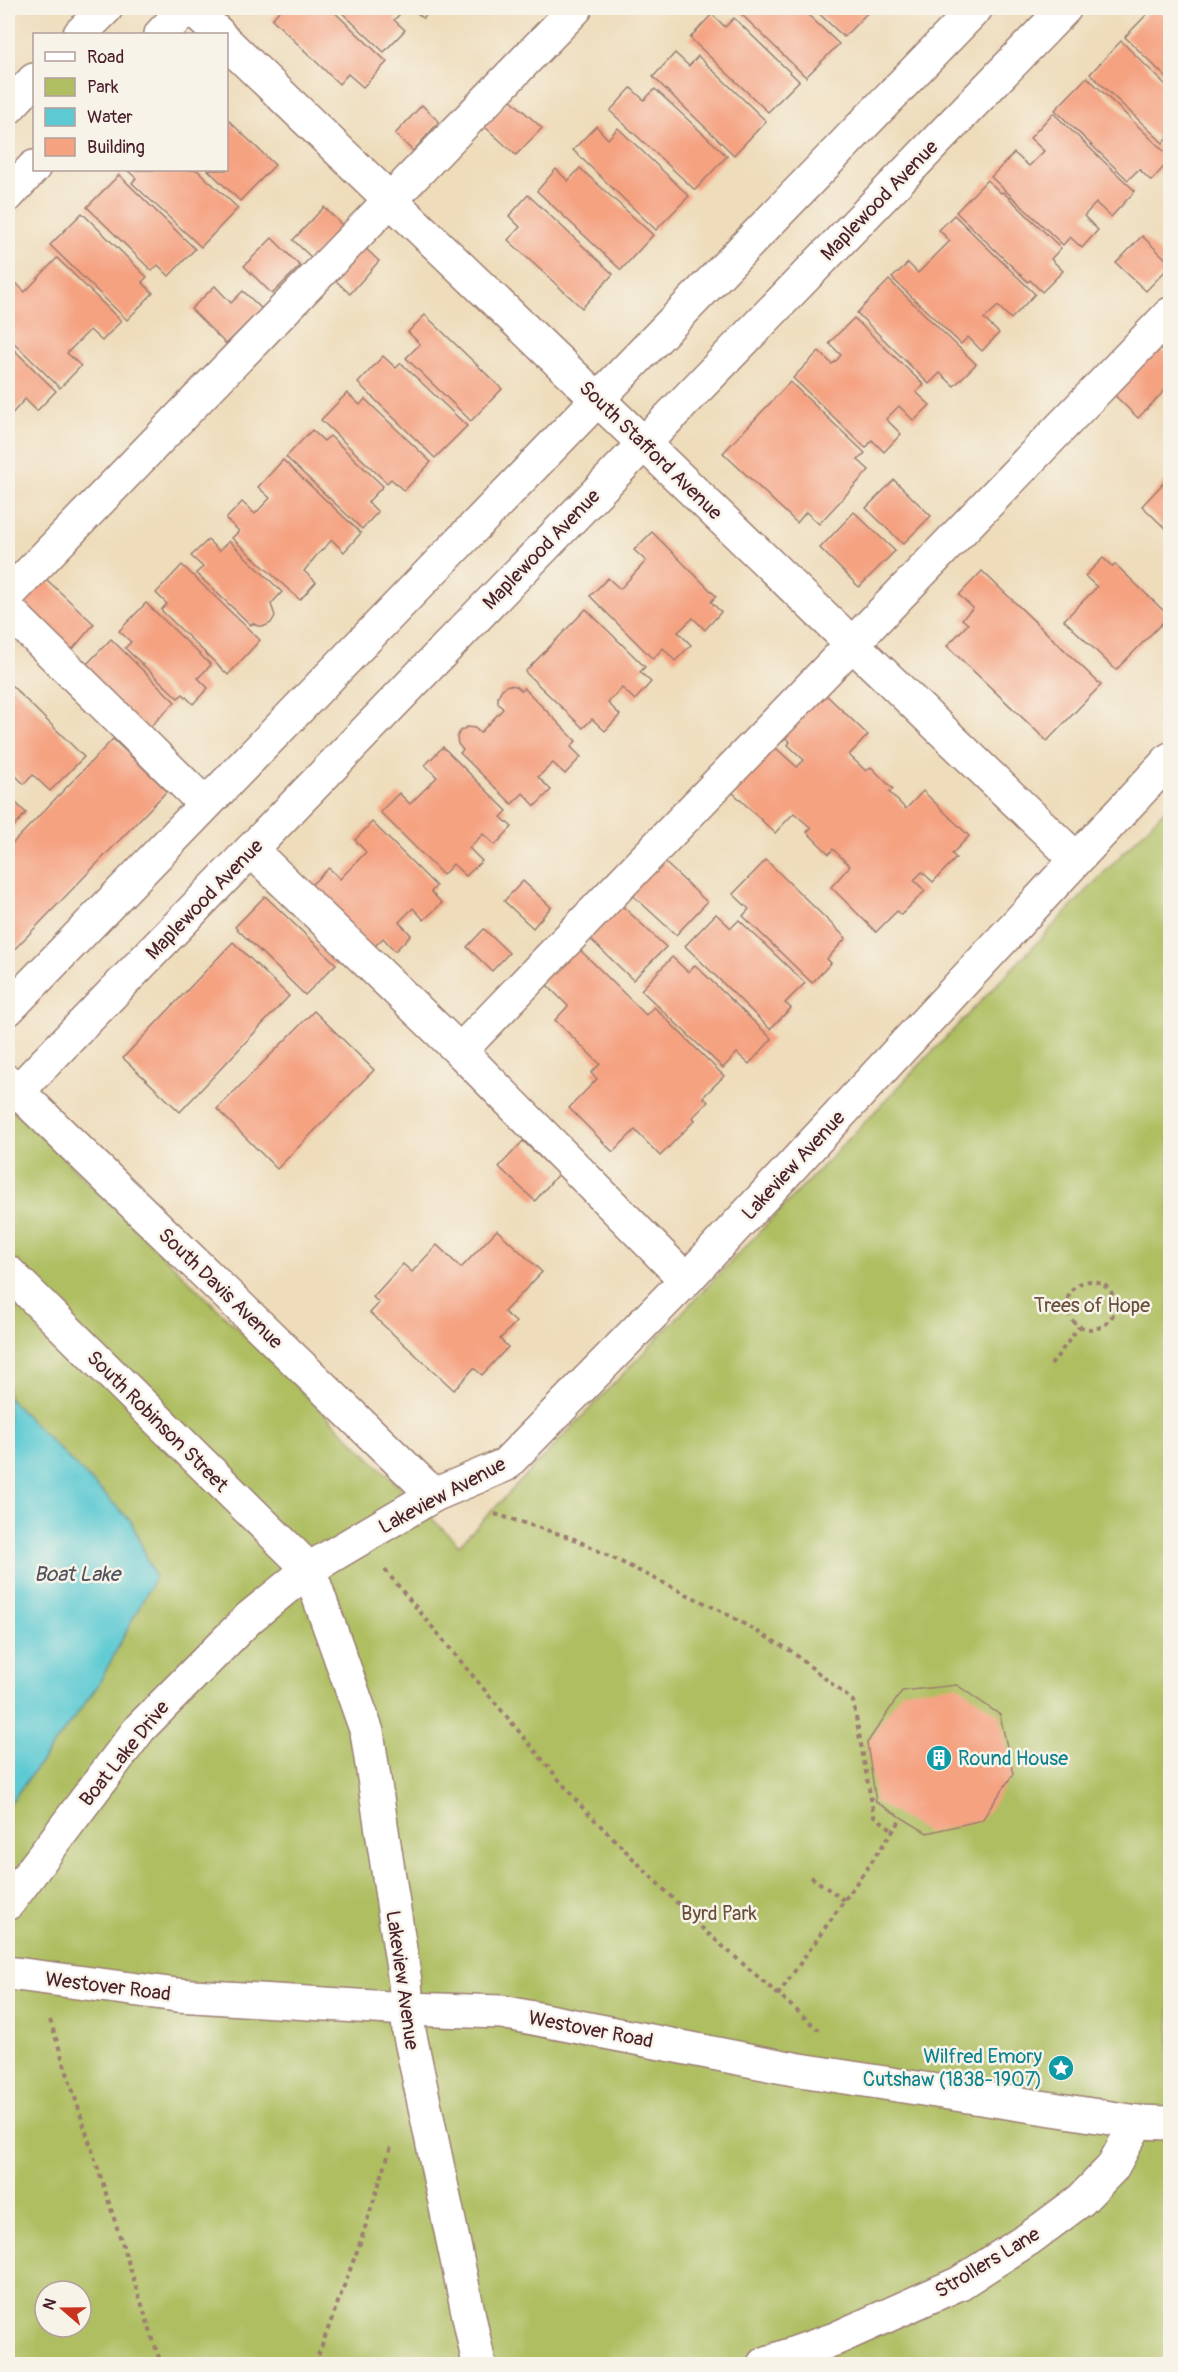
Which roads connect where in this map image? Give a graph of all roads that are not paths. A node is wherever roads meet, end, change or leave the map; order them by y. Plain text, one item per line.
1 (106, 8) edge
2 (186, 8) edge
3 (191, 8) edge
4 (576, 8) edge
5 (976, 8) edge
6 (1065, 8) edge
7 (81, 33) edge
8 (161, 33) edge
9 (218, 33) edge
10 (228, 44) edge
11 (33, 81) edge
12 (8, 108) edge
13 (33, 168) edge
14 (8, 195) edge
15 (391, 199) junction
16 (1170, 314) edge
17 (598, 399) junction
18 (644, 443) junction
19 (8, 595) edge
20 (8, 610) edge
21 (852, 644) junction
22 (1170, 759) edge
23 (205, 804) junction
24 (251, 850) junction
25 (1076, 859) junction
26 (8, 1009) edge
27 (460, 1050) junction
28 (13, 1086) edge
29 (8, 1272) edge
30 (686, 1280) junction
31 (434, 1495) junction
32 (309, 1569) junction
33 (8, 1902) edge
34 (22, 1975) edge
35 (407, 2009) junction
36 (1137, 2122) junction
37 (1170, 2123) edge
38 (479, 2364) edge
39 (764, 2364) edge

1 - 7 street
2 - 8 street
3 - 9 street
4 - 15 street
5 - 17 street
6 - 18 street, Maplewood Avenue
10 - 15 street, South Stafford Avenue
11 - 12 street
13 - 14 street
15 - 17 street, South Stafford Avenue
15 - 19 street
16 - 21 street
17 - 18 street, South Stafford Avenue
17 - 23 street
18 - 21 street, South Stafford Avenue
18 - 24 street, Maplewood Avenue
20 - 23 street
21 - 25 street, South Stafford Avenue
21 - 27 street
22 - 25 street, Lakeview Avenue
23 - 26 street
24 - 27 street
24 - 28 street, Maplewood Avenue
25 - 30 street, Lakeview Avenue
27 - 30 street
28 - 31 street, South Davis Avenue
29 - 32 street, South Robinson Street
30 - 31 street, Lakeview Avenue
31 - 32 street, Lakeview Avenue
32 - 33 street, Boat Lake Drive
32 - 35 street, Lakeview Avenue
34 - 35 street, Westover Road
35 - 36 street, Westover Road
35 - 38 street, Lakeview Avenue
36 - 37 street, Westover Road
36 - 39 street, Strollers Lane

